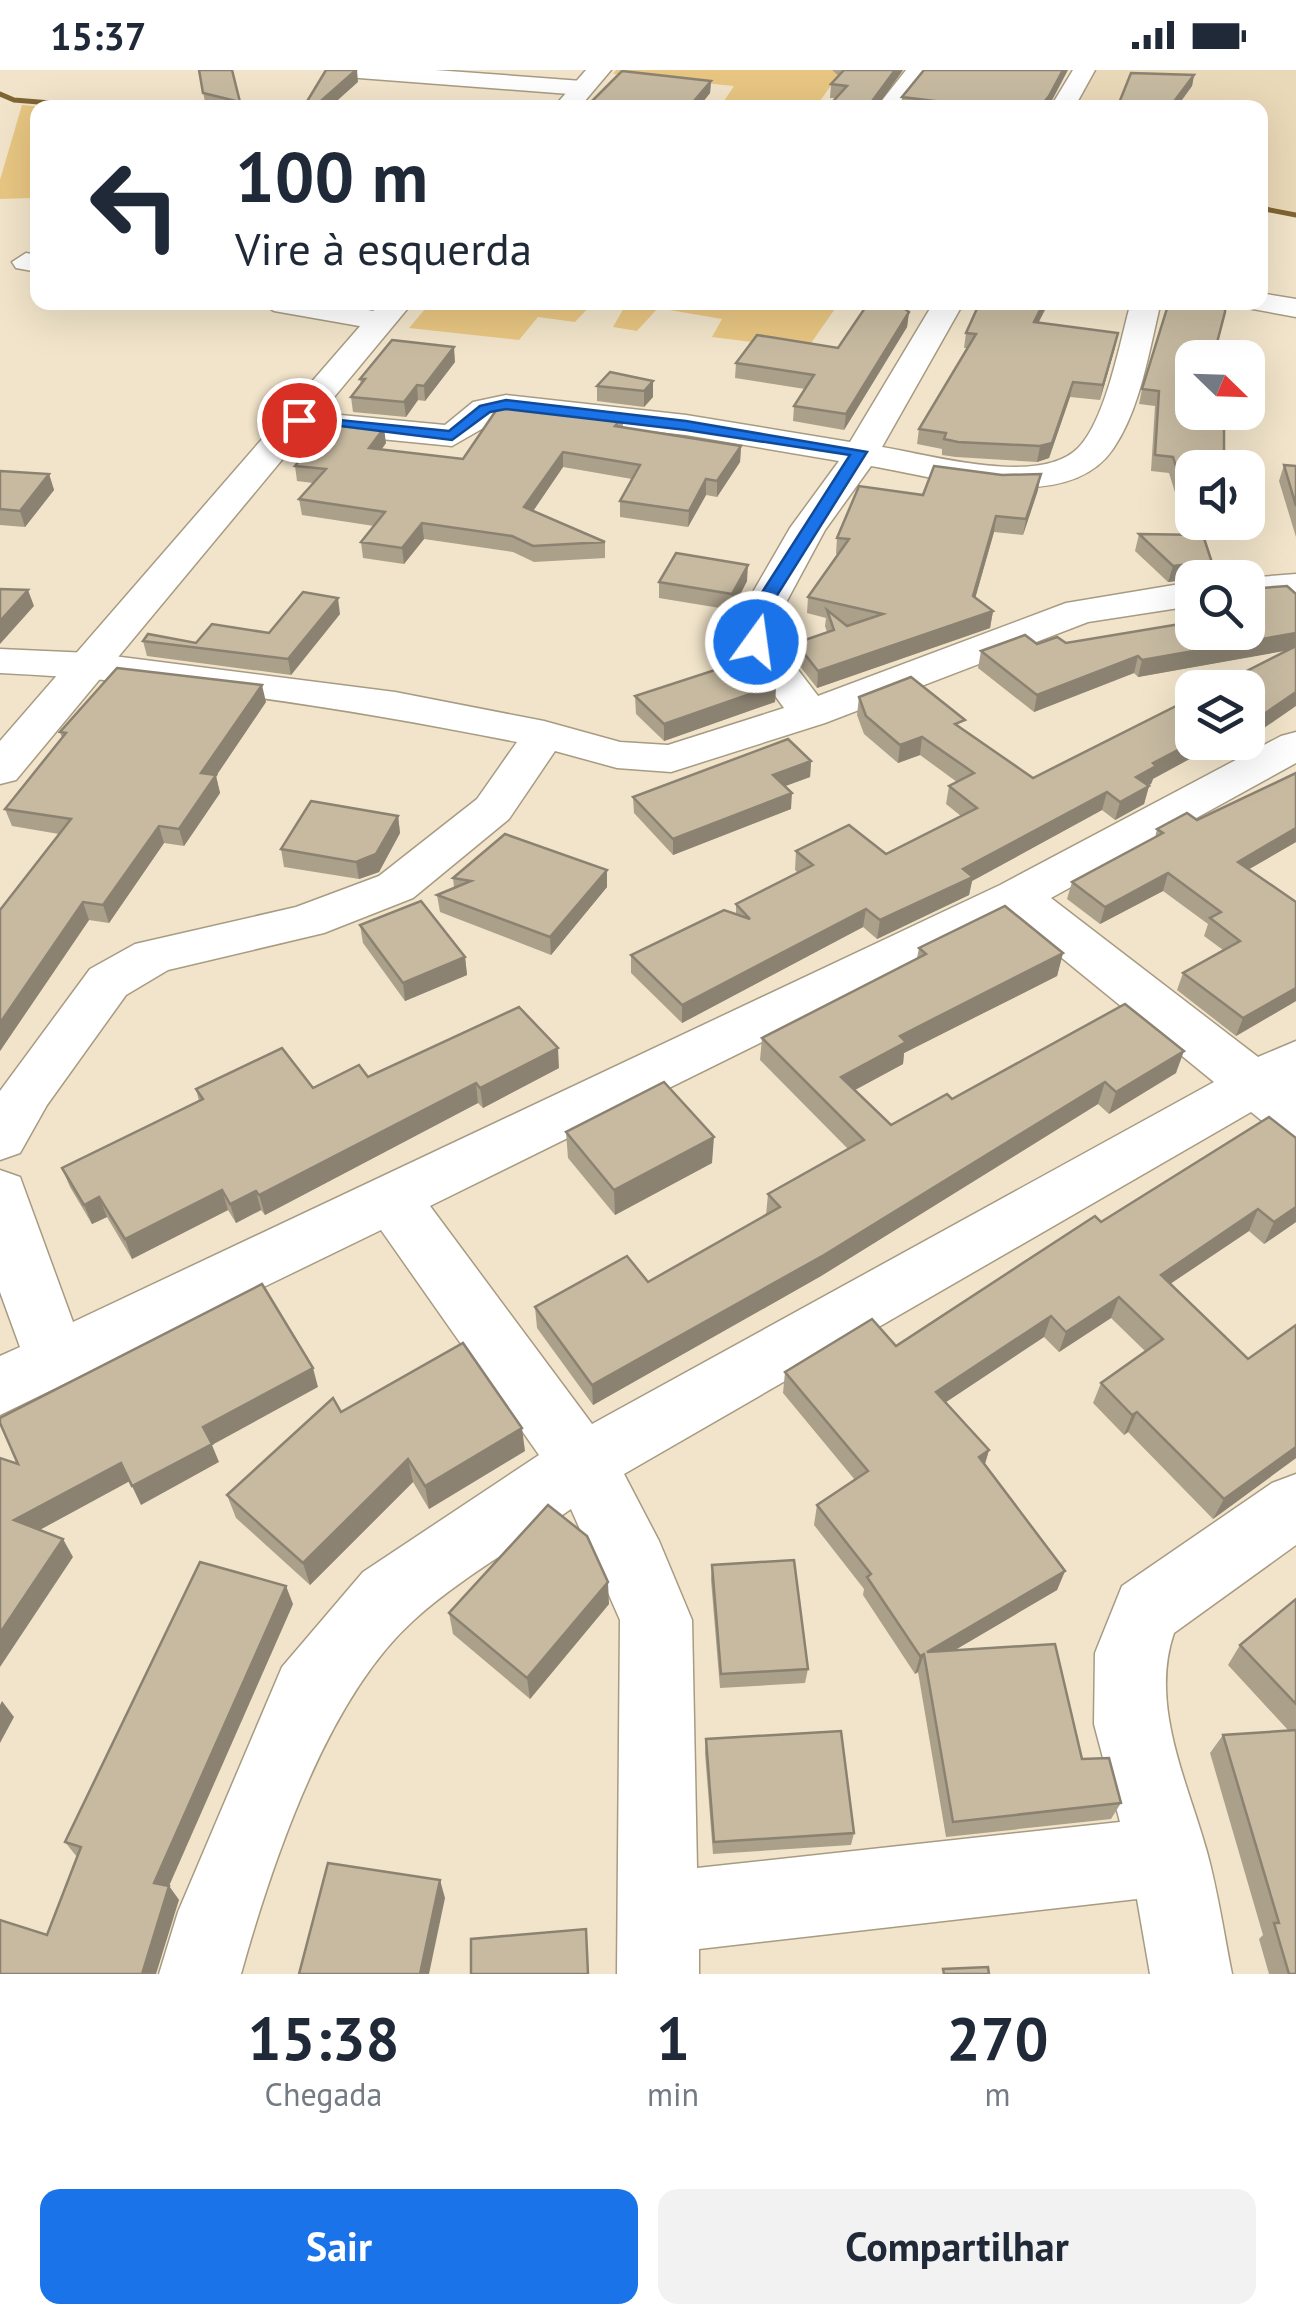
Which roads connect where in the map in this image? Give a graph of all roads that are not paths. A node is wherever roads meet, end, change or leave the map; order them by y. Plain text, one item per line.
1 (346, 70) edge
2 (918, 70) edge
3 (1084, 70) edge
4 (591, 79) edge
5 (572, 100) edge
6 (894, 100) edge
7 (1067, 100) edge
8 (1268, 304) edge
9 (1296, 308) edge
10 (944, 310) edge
11 (1144, 310) edge
12 (390, 312) edge
13 (299, 420) junction
14 (859, 452) junction
15 (1296, 586) edge
16 (1265, 588) edge
17 (1175, 597) edge
18 (0, 662) edge
19 (90, 665) junction
20 (810, 714) junction
21 (544, 734) junction
22 (1296, 745) edge
23 (0, 770) edge
24 (1018, 896) junction
25 (1283, 1088) edge
26 (0, 1138) edge
27 (0, 1193) edge
28 (392, 1198) junction
29 (56, 1360) junction
30 (0, 1387) edge
31 (582, 1464) junction
32 (1296, 1505) edge
33 (1169, 1856) junction
34 (657, 1944) edge
35 (200, 1974) edge
36 (1191, 1974) edge

1 - 4 street
2 - 6 street
3 - 7 street
4 - 5 main road
8 - 9 street
10 - 14 street
11 - 14 street
12 - 13 main road
13 - 14 street
13 - 19 main road
14 - 20 street
15 - 16 street
17 - 20 street
18 - 19 street
19 - 21 street
19 - 23 main road
20 - 21 street
21 - 26 street
22 - 24 street
24 - 25 street
24 - 28 street
25 - 31 street
27 - 29 street
28 - 29 street
28 - 31 street
29 - 30 street
31 - 34 street
31 - 35 street
32 - 33 street
33 - 34 street
33 - 36 street

